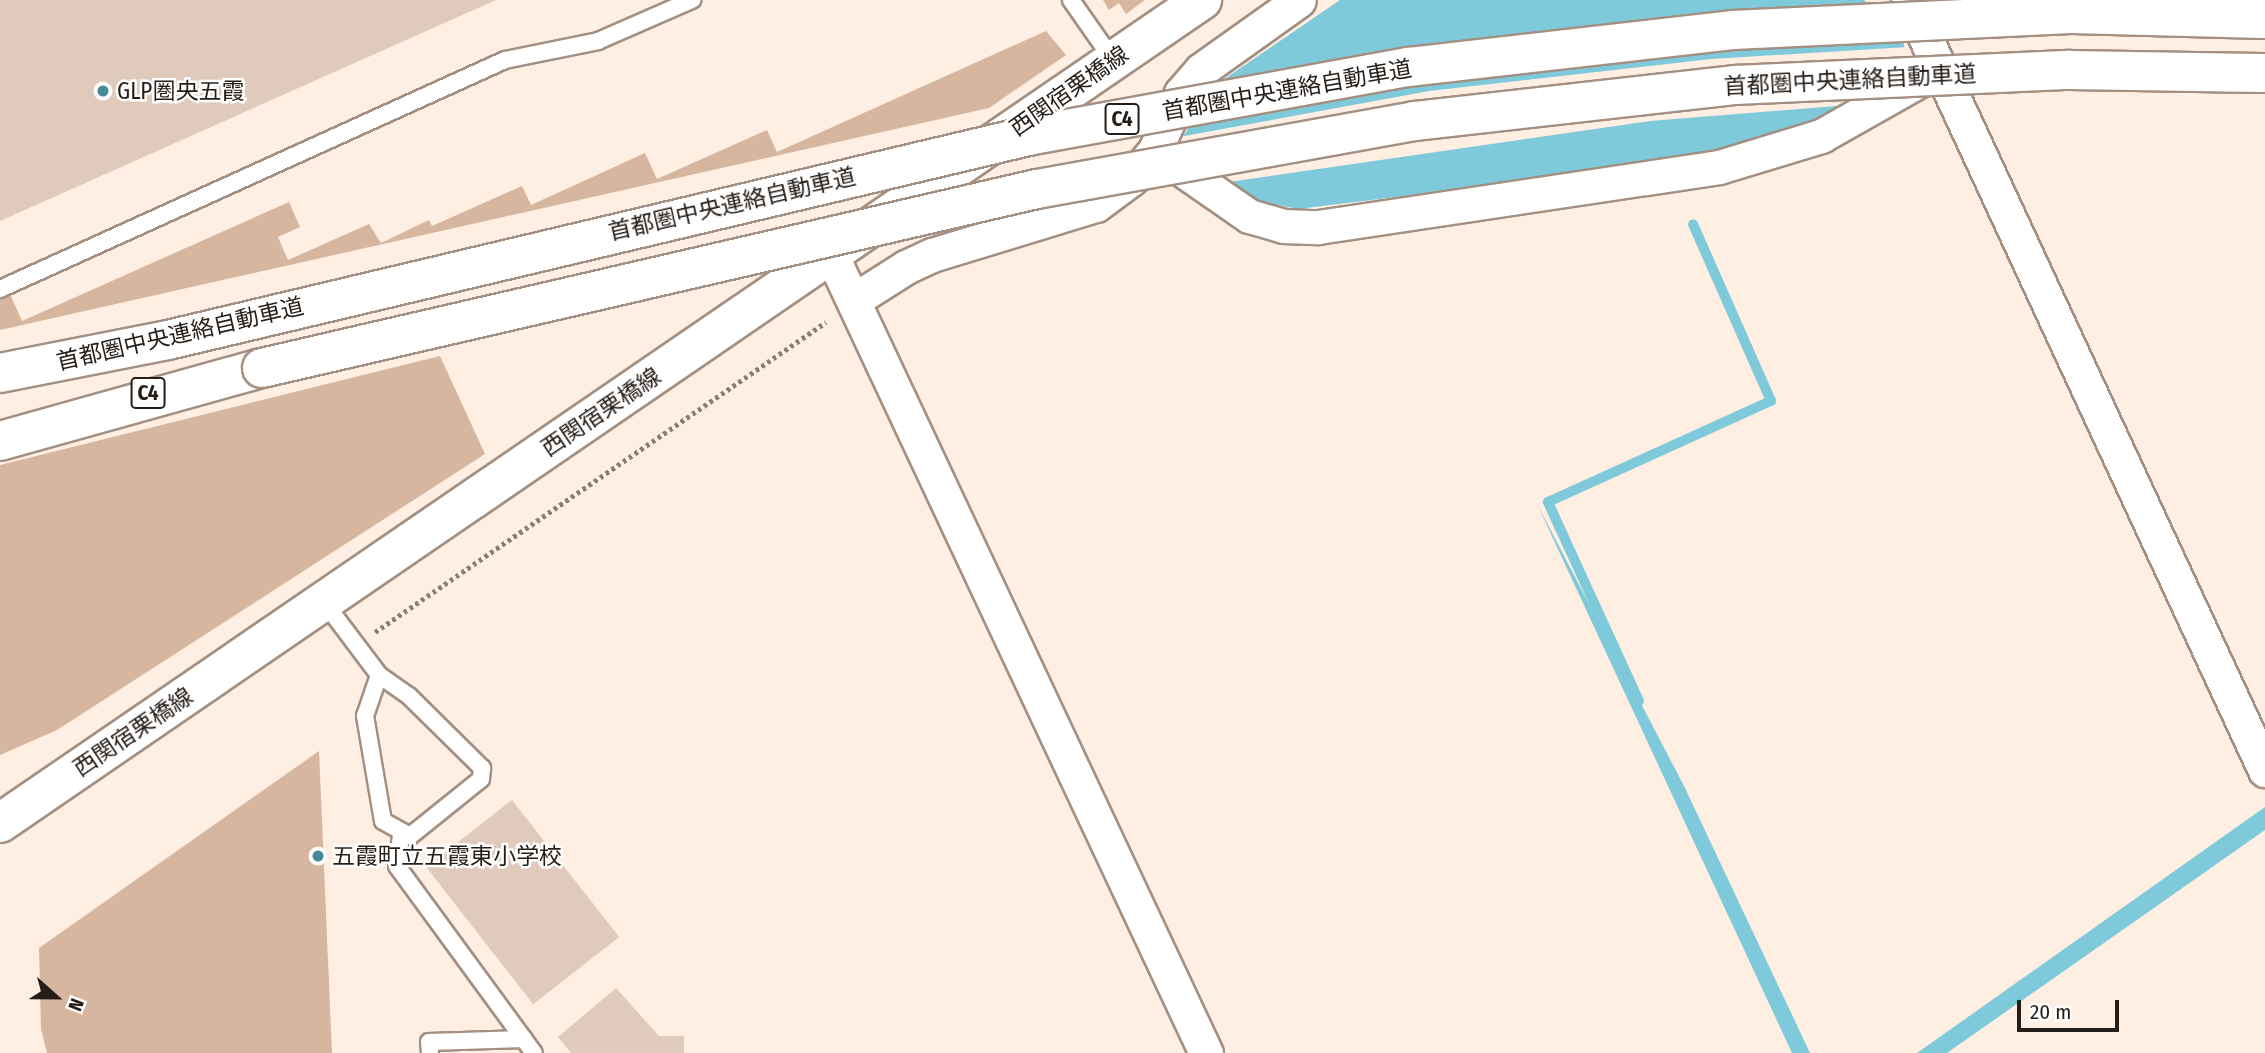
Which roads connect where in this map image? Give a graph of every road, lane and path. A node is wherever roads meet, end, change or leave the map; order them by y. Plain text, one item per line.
1 (692, 0) edge
2 (1071, 0) edge
3 (1202, 0) edge
4 (1299, 0) edge
5 (1945, 0) edge
6 (1911, 7) edge
7 (2265, 19) edge
8 (1113, 60) junction
9 (1940, 69) junction
10 (2265, 73) edge
11 (1155, 150) junction
12 (831, 254) junction
13 (0, 289) edge
14 (854, 300) junction
15 (262, 368) junction
16 (0, 373) edge
17 (0, 424) edge
18 (0, 441) edge
19 (324, 601) junction
20 (356, 645) junction
21 (379, 675) junction
22 (2265, 770) edge
23 (0, 823) edge
24 (401, 835) junction
25 (524, 1039) junction
26 (430, 1053) edge
27 (534, 1053) edge
28 (1206, 1053) edge

1 - 13 lane
2 - 8 lane
3 - 8 main road, 西関宿栗橋線
4 - 11 street
5 - 6 street
6 - 9 street
7 - 16 main road, 首都圏中央連絡自動車道 / C4, bridge
8 - 12 main road, 西関宿栗橋線
9 - 11 street
9 - 22 street
10 - 15 main road, 首都圏中央連絡自動車道 / C4, bridge
11 - 14 street
12 - 14 street
12 - 19 main road, 西関宿栗橋線
14 - 20 path
14 - 28 street
15 - 17 main road, 首都圏中央連絡自動車道 / C4
15 - 18 main road
19 - 20 lane
19 - 23 main road, 西関宿栗橋線
20 - 21 lane
21 - 24 lane
21 - 24 lane
24 - 25 lane
25 - 26 lane
25 - 27 lane

